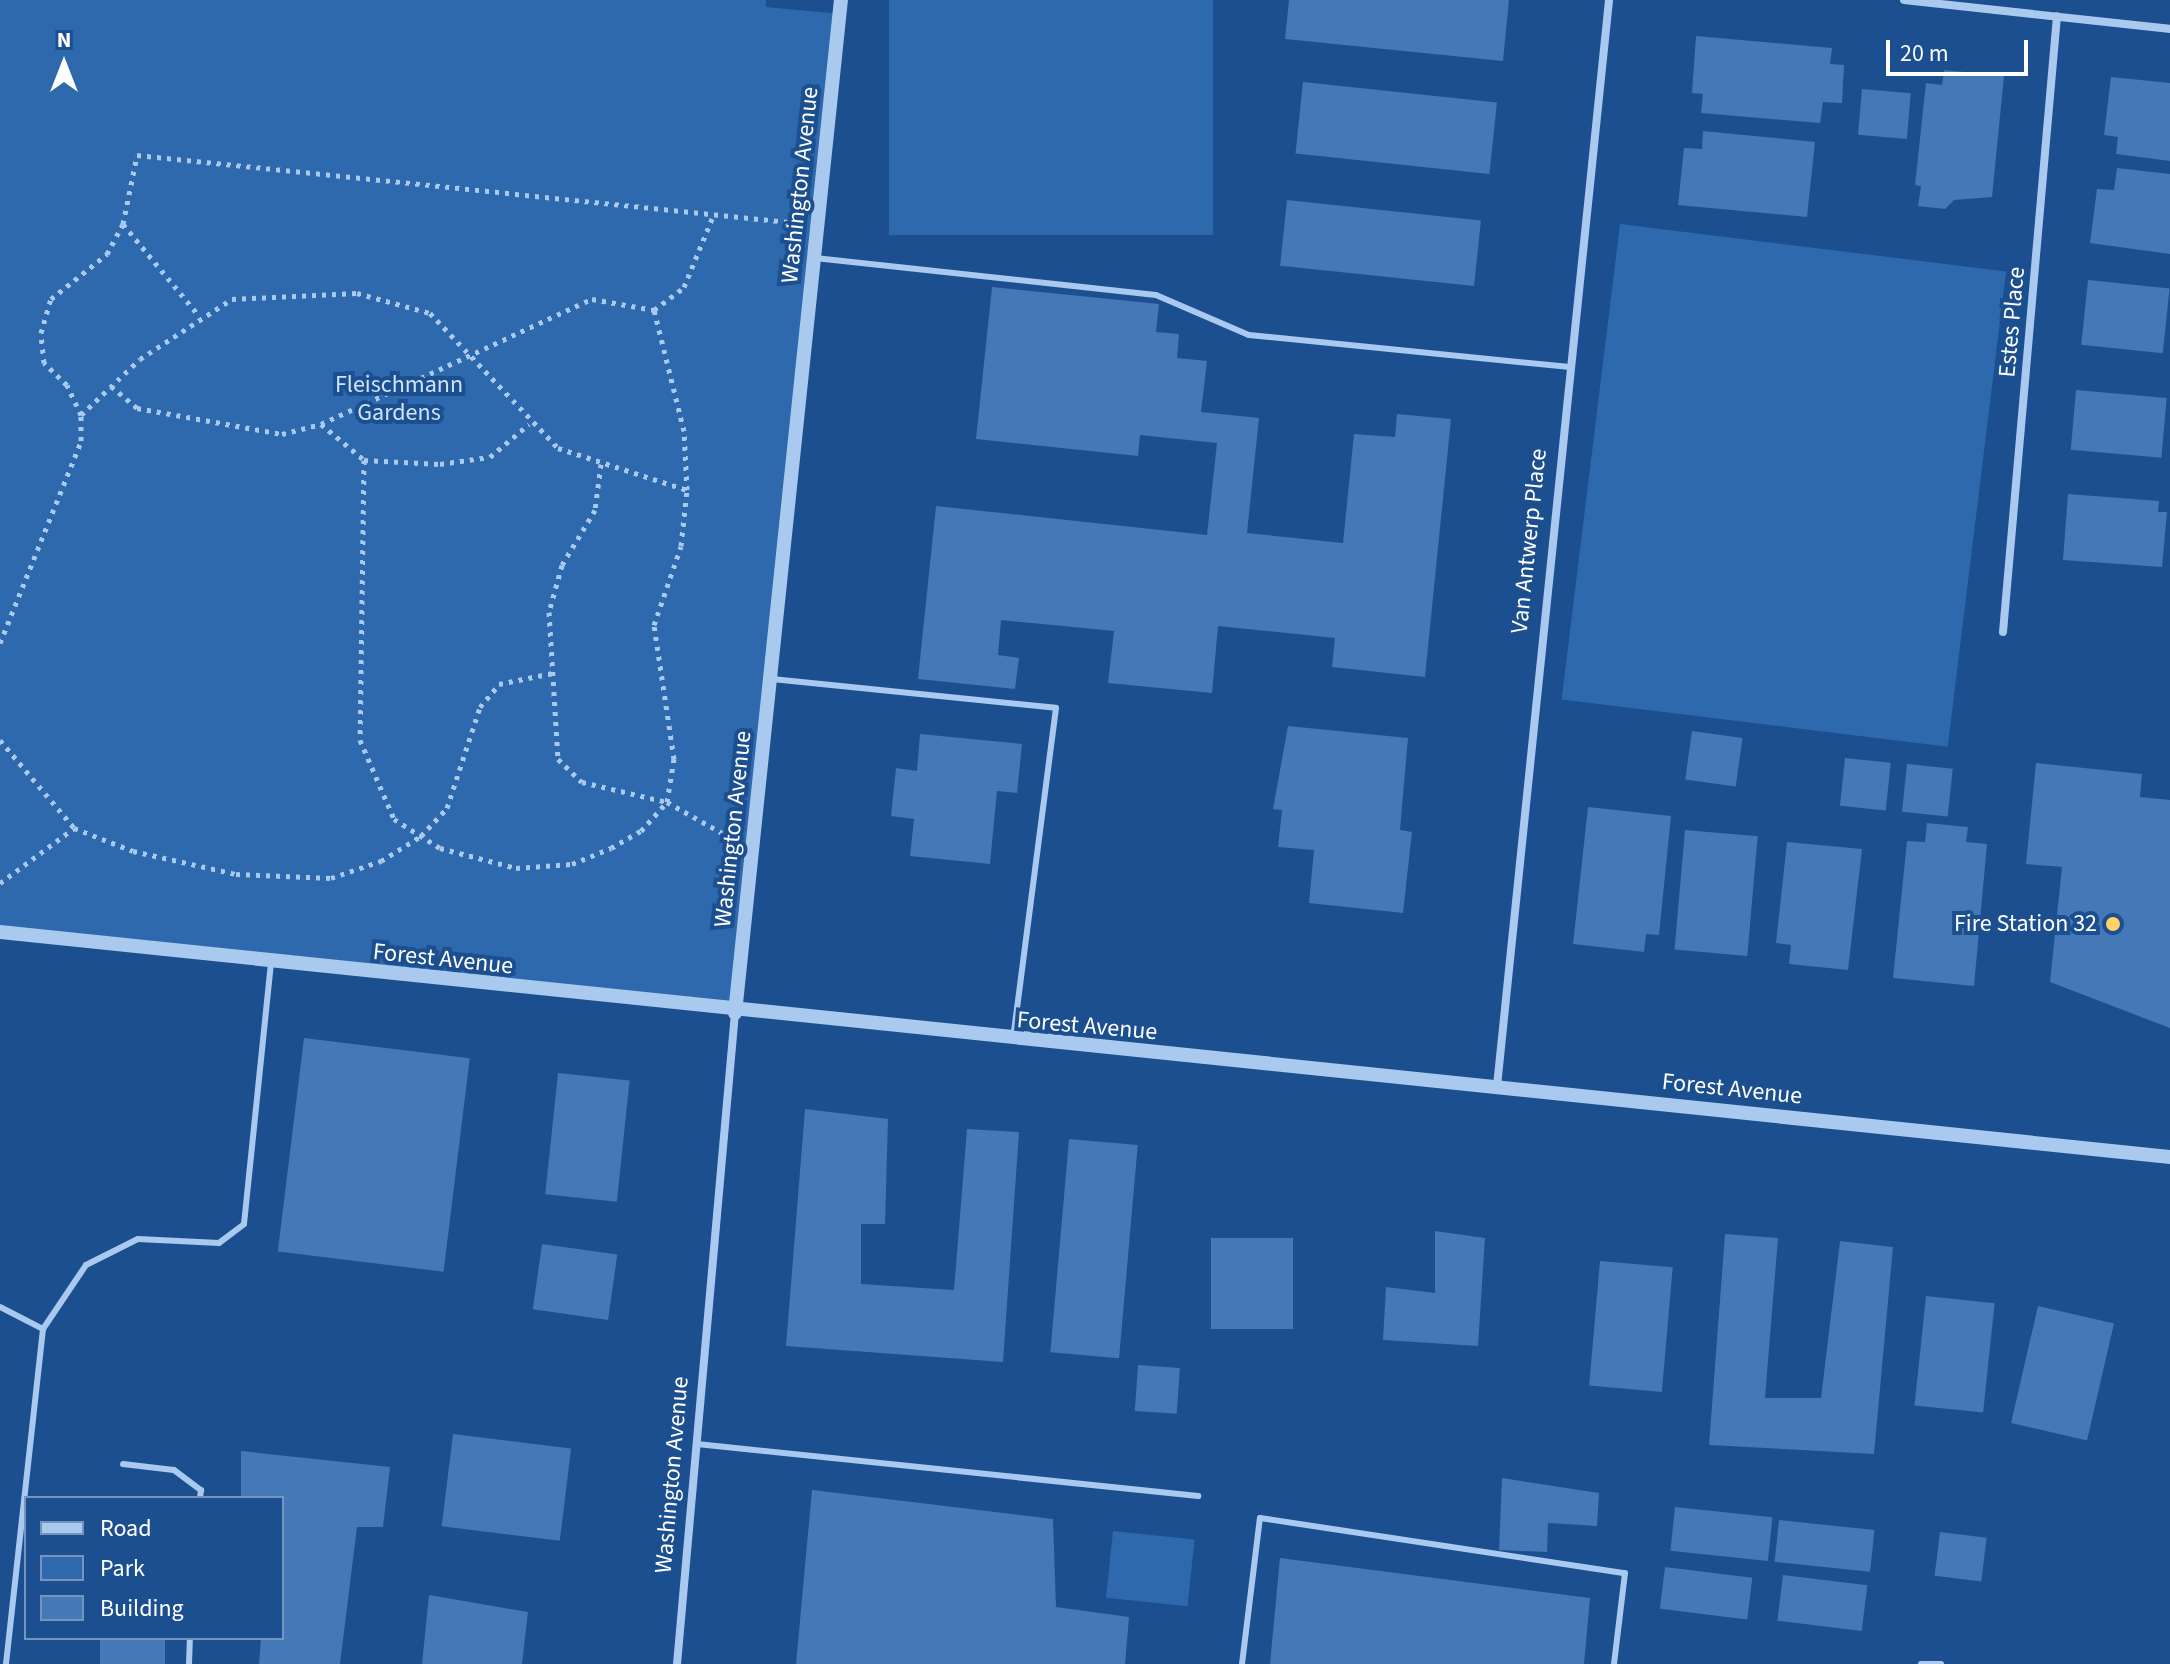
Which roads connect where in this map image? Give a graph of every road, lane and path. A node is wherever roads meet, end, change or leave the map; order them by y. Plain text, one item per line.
1 (841, 0) edge
2 (1609, 0) edge
3 (1904, 0) edge
4 (2057, 16) junction
5 (2170, 29) edge
6 (714, 214) junction
7 (123, 224) junction
8 (818, 224) junction
9 (815, 258) junction
10 (654, 310) junction
11 (199, 316) junction
12 (472, 360) junction
13 (1567, 367) junction
14 (111, 386) junction
15 (81, 415) junction
16 (321, 424) junction
17 (529, 424) junction
18 (364, 460) junction
19 (601, 464) junction
20 (687, 490) junction
21 (2003, 632) dead end
22 (0, 643) edge
23 (553, 673) junction
24 (770, 679) junction
25 (0, 740) edge
26 (667, 802) junction
27 (74, 828) junction
28 (421, 836) junction
29 (751, 861) junction
30 (0, 883) edge
31 (0, 932) edge
32 (271, 962) junction
33 (735, 1013) junction
34 (1013, 1041) junction
35 (1497, 1086) junction
36 (2170, 1157) edge
37 (0, 1307) edge
38 (43, 1329) junction
39 (697, 1444) junction
40 (123, 1464) dead end
41 (25, 1496) edge
42 (200, 1496) edge
43 (1198, 1496) dead end
44 (24, 1501) edge
45 (190, 1640) edge
46 (6, 1664) edge
47 (189, 1664) edge
48 (677, 1664) edge
49 (1242, 1664) edge
50 (1614, 1664) edge
51 (1921, 1664) edge
52 (1941, 1664) edge

1 - 8 street, Washington Avenue
2 - 13 street, Van Antwerp Place
3 - 4 street
4 - 5 street
4 - 21 street, Estes Place
6 - 7 path
6 - 8 path
6 - 10 path
7 - 11 path
7 - 15 path
8 - 9 street, Washington Avenue
9 - 13 lane
9 - 24 street, Washington Avenue
10 - 12 path
10 - 20 path
11 - 12 path
11 - 14 path
12 - 16 path
12 - 17 path
13 - 35 street, Van Antwerp Place
14 - 15 path
14 - 16 path
15 - 22 path
16 - 18 path
17 - 18 path
17 - 19 path
18 - 28 path
19 - 20 path
19 - 23 path
20 - 26 path
23 - 26 path
23 - 28 path
24 - 29 street, Washington Avenue
24 - 34 lane
25 - 27 path
26 - 28 path
26 - 29 path
27 - 28 path
27 - 30 path
29 - 33 street, Washington Avenue
31 - 32 street, Forest Avenue
32 - 33 street, Forest Avenue
32 - 38 lane
33 - 34 street, Forest Avenue
33 - 39 street, Washington Avenue
34 - 35 street, Forest Avenue
35 - 36 street, Forest Avenue
37 - 38 lane
38 - 41 lane
39 - 43 lane
39 - 48 street, Washington Avenue
40 - 42 lane
44 - 46 lane
45 - 47 lane
49 - 50 lane
51 - 52 lane

